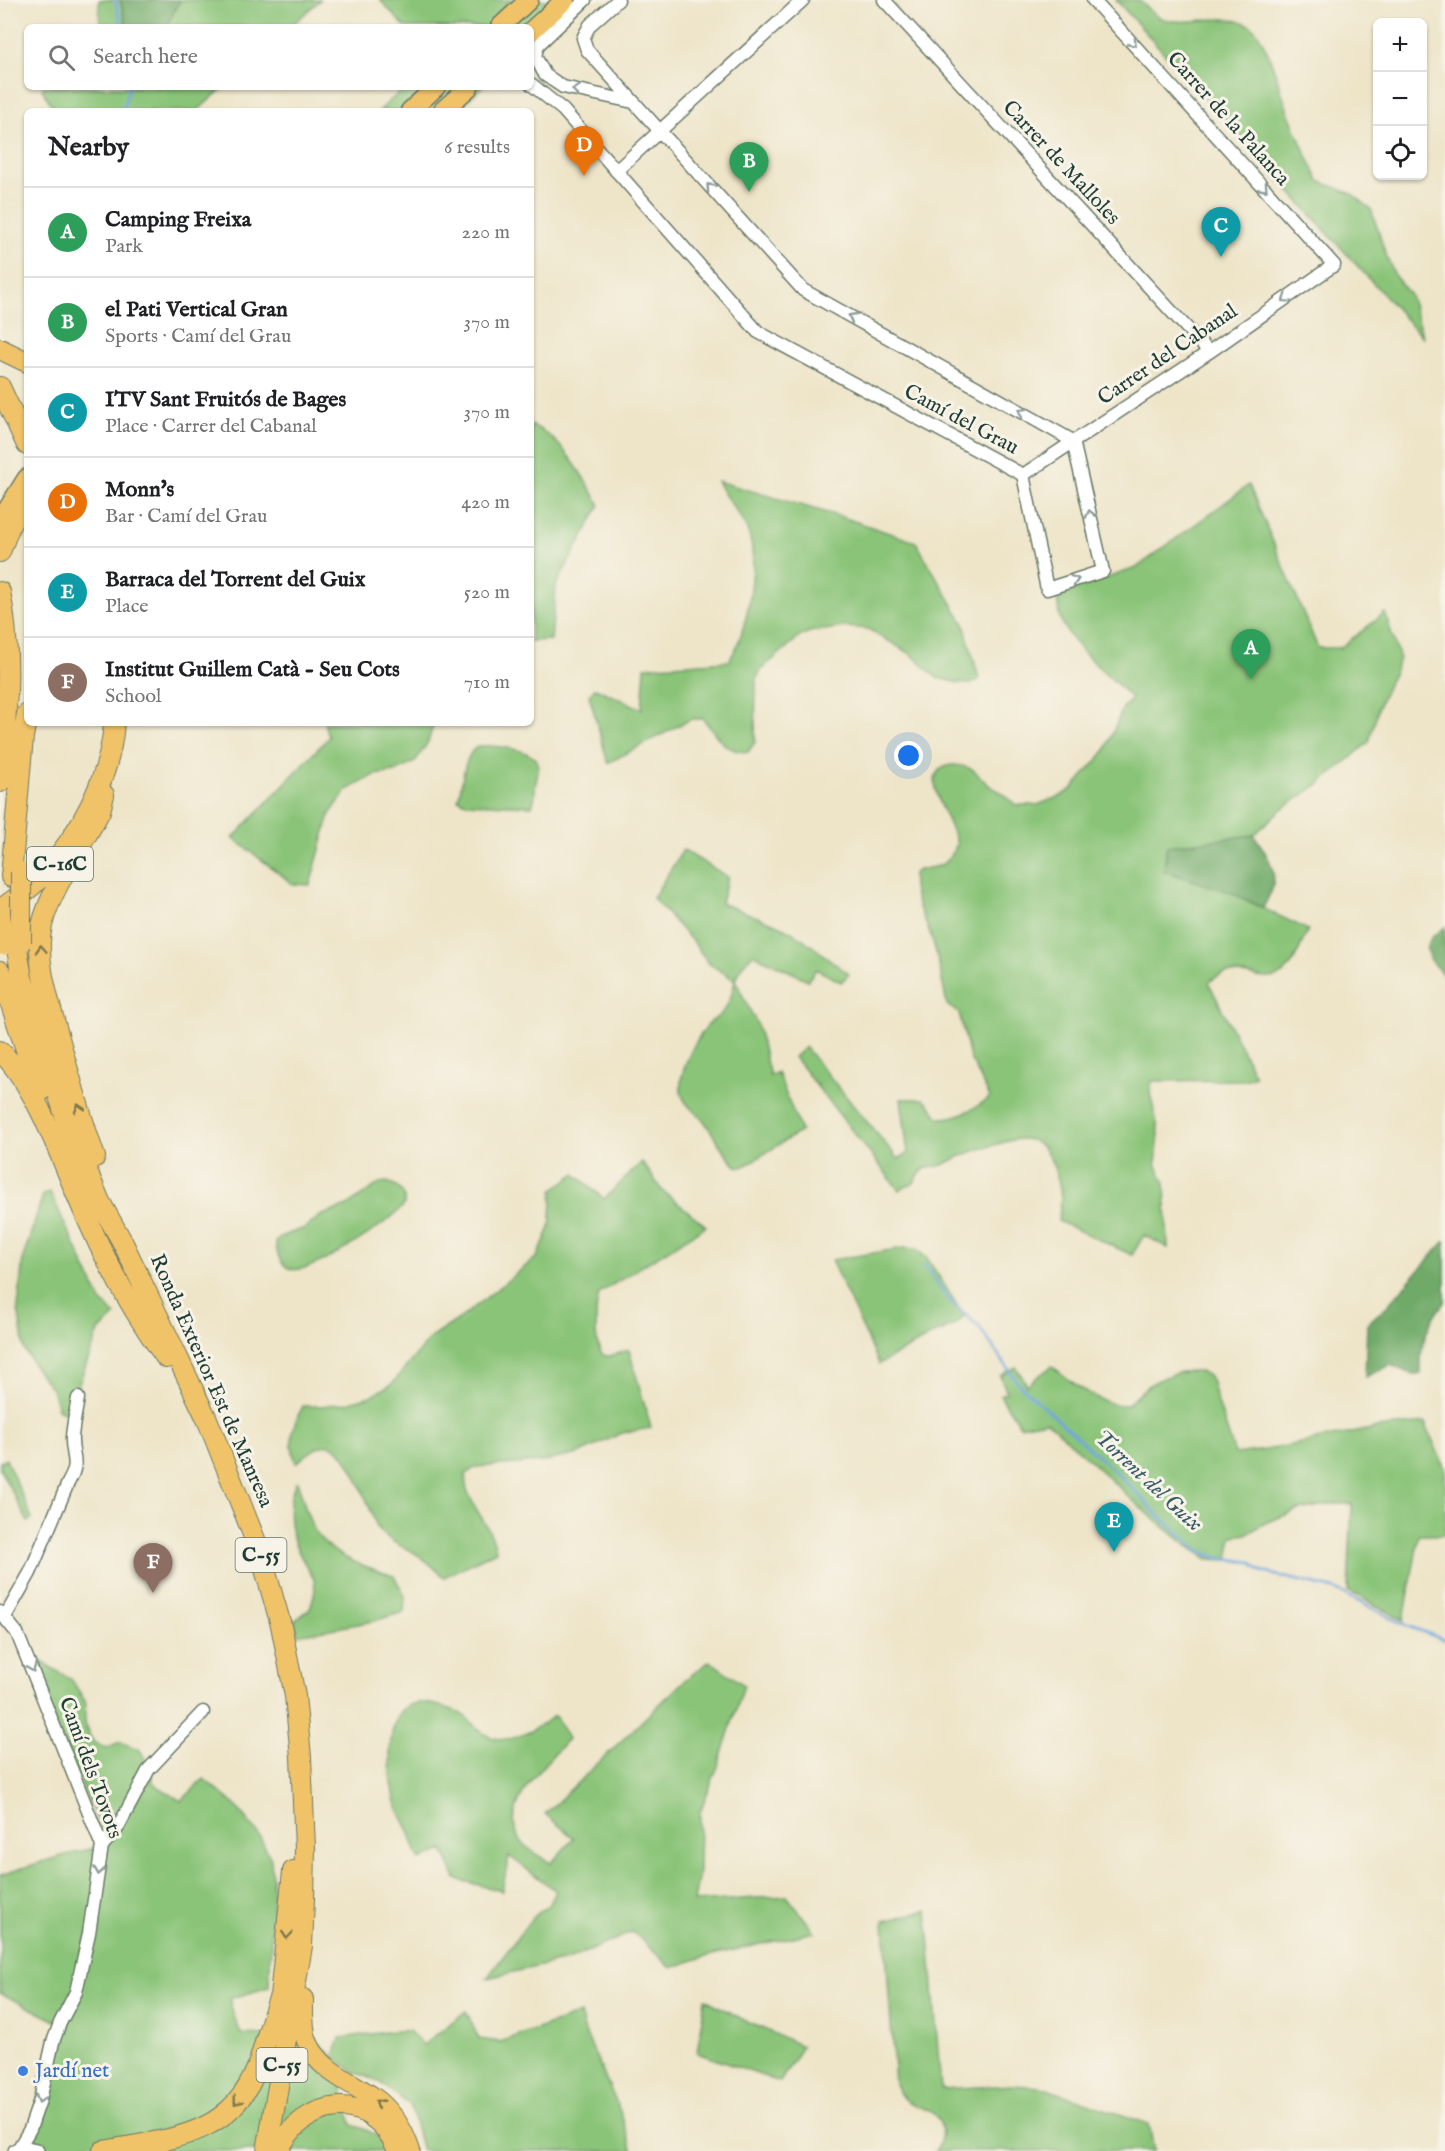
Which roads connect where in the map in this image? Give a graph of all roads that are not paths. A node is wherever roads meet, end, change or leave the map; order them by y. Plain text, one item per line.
1 (529, 0) edge
2 (552, 0) edge
3 (565, 0) edge
4 (585, 0) edge
5 (618, 0) edge
6 (803, 0) edge
7 (884, 0) edge
8 (1093, 0) edge
9 (503, 24) edge
10 (526, 24) edge
11 (534, 28) edge
12 (534, 86) edge
13 (433, 90) edge
14 (454, 90) edge
15 (466, 90) edge
16 (633, 102) junction
17 (413, 108) edge
18 (434, 108) edge
19 (445, 108) edge
20 (659, 131) junction
21 (616, 171) junction
22 (1334, 265) joint
23 (0, 349) edge
24 (1209, 352) junction
25 (24, 361) edge
26 (0, 387) edge
27 (17, 422) junction
28 (24, 435) edge
29 (24, 438) edge
30 (1073, 441) junction
31 (1023, 475) junction
32 (24, 483) edge
33 (24, 500) edge
34 (0, 521) edge
35 (0, 552) edge
36 (0, 591) edge
37 (25, 726) edge
38 (38, 726) edge
39 (113, 726) edge
40 (123, 726) edge
41 (0, 782) edge
42 (104, 795) junction
43 (16, 875) junction
44 (0, 912) edge
45 (0, 919) edge
46 (13, 943) junction
47 (0, 971) edge
48 (0, 1051) edge
49 (56, 1124) junction
50 (123, 1243) junction
51 (166, 1358) junction
52 (78, 1398) dead end
53 (2, 1614) edge
54 (203, 1712) dead end
55 (102, 1846) junction
56 (302, 1946) junction
57 (282, 1989) junction
58 (16, 2151) edge
59 (36, 2151) edge
60 (103, 2151) edge
61 (253, 2151) edge
62 (267, 2151) edge
63 (278, 2151) edge
64 (398, 2151) edge
65 (410, 2151) edge

1 - 9 main road
2 - 10 main road
3 - 11 main road
16 -> 4 street
5 - 16 street, Camí del Grau
6 - 20 street
7 - 24 street, Carrer de Malloles
8 -> 22 street, Carrer de la Palanca
12 - 21 street, Camí del Grau
13 - 17 main road
14 - 18 main road
15 - 19 main road
16 - 20 street, Camí del Grau
20 - 21 street
30 -> 20 street, Camí del Grau
21 - 31 street, Camí del Grau
22 -> 24 street, Carrer del Cabanal
23 - 25 highway
24 - 30 street, Carrer del Cabanal
26 - 27 highway
27 - 28 highway
27 - 29 highway
30 - 31 street, Carrer del Cabanal
31 -> 30 street, Camí del Grau
32 - 34 main road
33 - 35 highway
36 - 41 highway
37 - 43 highway, Ronda Exterior Est de Manresa / C-55
38 - 43 highway
39 - 44 highway
40 - 42 main road, C-16C
42 - 45 main road, C-16C
50 -> 42 highway
43 - 46 highway, Ronda Exterior Est de Manresa / C-55
44 - 46 highway, Ronda Exterior Est de Manresa / C-55, bridge
46 - 49 highway, Ronda Exterior Est de Manresa / C-55
46 - 50 highway, Ronda Exterior Est de Manresa / C-55
47 - 49 highway
48 - 51 highway
49 - 51 highway, Ronda Exterior Est de Manresa / C-55
50 - 56 highway, Ronda Exterior Est de Manresa / C-55
51 -> 57 highway, Ronda Exterior Est de Manresa / C-55
52 - 53 street
53 -> 55 street, Camí dels Tovots
54 - 55 street
55 -> 58 street, Camí dels Tovots
56 - 62 highway, Ronda Exterior Est de Manresa / C-55
65 -> 56 highway
57 -> 60 highway
57 - 61 highway, Ronda Exterior Est de Manresa / C-55
58 - 59 street
63 - 64 highway

